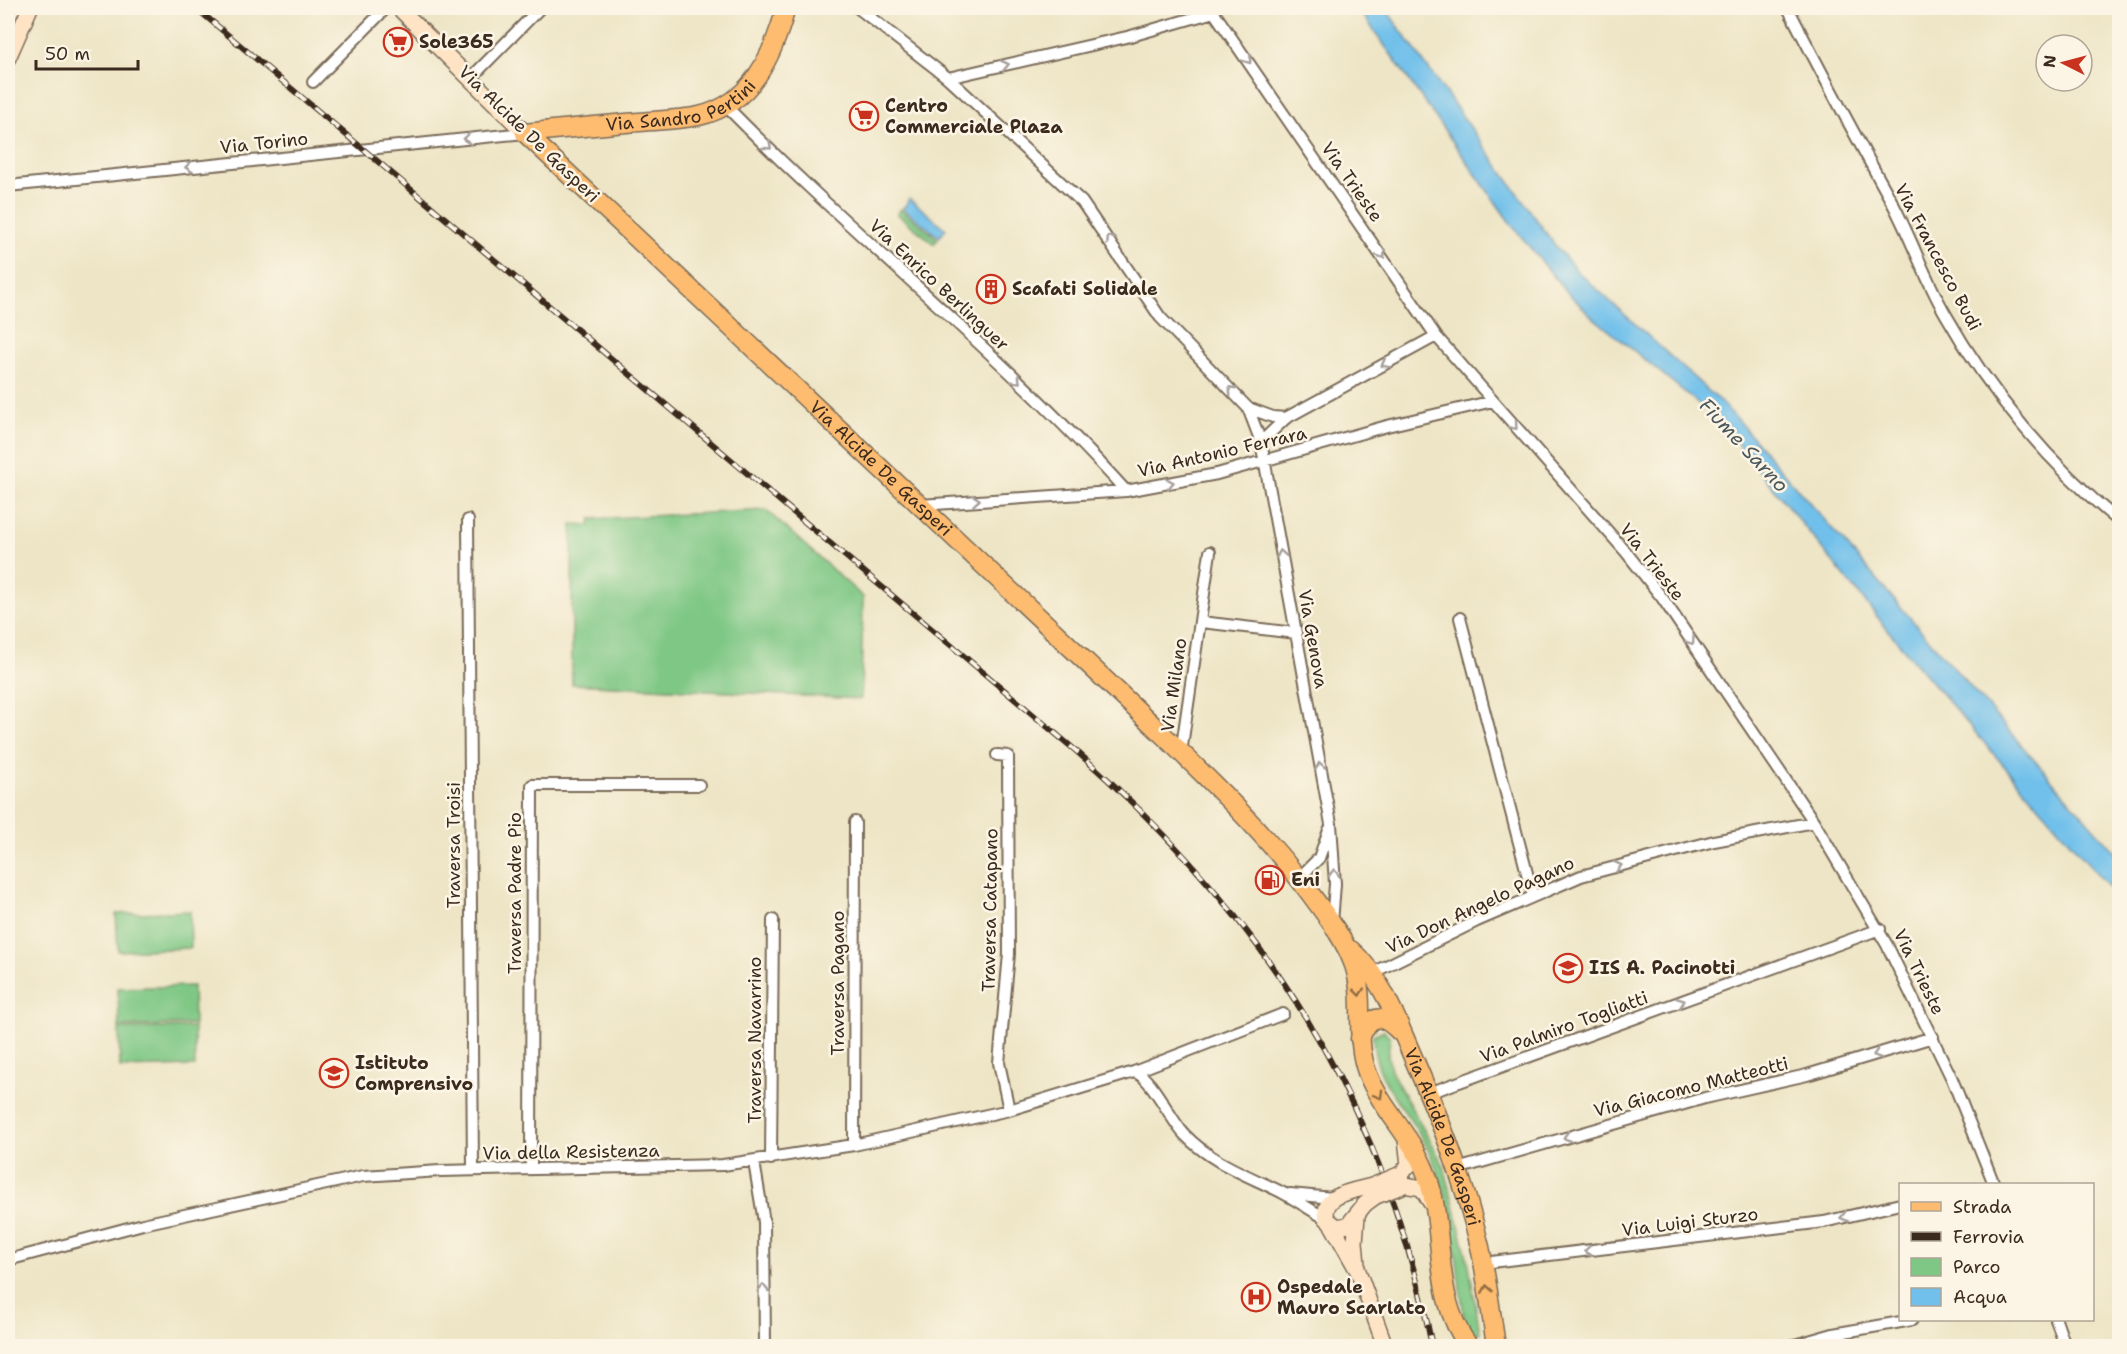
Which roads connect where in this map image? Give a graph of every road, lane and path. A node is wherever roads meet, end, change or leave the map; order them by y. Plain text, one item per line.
1 (30, 8) edge
2 (386, 8) edge
3 (399, 8) edge
4 (540, 8) edge
5 (786, 8) edge
6 (858, 8) edge
7 (1788, 8) edge
8 (1213, 10) edge
9 (8, 58) edge
10 (471, 78) junction
11 (948, 78) junction
12 (313, 82) dead end
13 (726, 106) junction
14 (525, 133) junction
15 (8, 186) edge
16 (1436, 336) junction
17 (1492, 401) junction
18 (1248, 408) junction
19 (1286, 418) junction
20 (1261, 442) junction
21 (1264, 460) junction
22 (1126, 491) junction
23 (918, 505) junction
24 (2114, 514) edge
25 (468, 520) dead end
26 (2120, 522) edge
27 (1210, 552) dead end
28 (1460, 618) dead end
29 (1201, 622) junction
30 (1296, 633) junction
31 (1181, 753) junction
32 (997, 755) dead end
33 (699, 785) dead end
34 (855, 822) dead end
35 (1814, 822) junction
36 (1331, 824) junction
37 (1299, 878) junction
38 (1533, 896) junction
39 (773, 920) dead end
40 (1332, 924) junction
41 (1880, 929) junction
42 (1346, 945) junction
43 (1372, 973) junction
44 (1283, 1014) dead end
45 (1403, 1034) junction
46 (1934, 1037) junction
47 (1360, 1040) junction
48 (1134, 1072) junction
49 (1429, 1093) junction
50 (1009, 1110) junction
51 (1403, 1131) junction
52 (854, 1145) junction
53 (771, 1159) junction
54 (754, 1162) junction
55 (531, 1169) junction
56 (1457, 1169) junction
57 (473, 1170) junction
58 (1403, 1179) junction
59 (1993, 1183) edge
60 (1374, 1191) junction
61 (1284, 1193) junction
62 (1333, 1198) junction
63 (1899, 1204) edge
64 (1435, 1211) junction
65 (1357, 1216) junction
66 (1329, 1222) junction
67 (8, 1260) edge
68 (1483, 1263) junction
69 (1358, 1271) junction
70 (1906, 1321) edge
71 (2056, 1321) edge
72 (1493, 1325) junction
73 (1464, 1340) edge
74 (765, 1347) edge
75 (1385, 1347) edge
76 (1496, 1347) edge
77 (1791, 1347) edge
78 (2065, 1347) edge

1 - 9 street
2 - 12 street
3 - 10 street, Via Alcide De Gasperi
4 - 10 street
5 - 13 main road, Via Sandro Pertini
6 - 11 street
7 - 24 street, Via Francesco Budi
11 -> 8 street
8 -> 16 street, Via Trieste
10 - 14 street, Via Alcide De Gasperi
18 -> 11 street
13 - 14 main road, Via Sandro Pertini
13 -> 22 street, Via Enrico Berlinguer
14 -> 15 street, Via Torino
14 - 23 main road, Via Alcide De Gasperi
16 - 17 street, Via Trieste
16 -> 19 street
17 - 21 street, Via Antonio Ferrara
17 -> 35 street, Via Trieste
18 - 19 street
18 - 20 street, Via Genova
19 - 20 street
20 - 21 street, Via Genova
22 -> 21 street, Via Antonio Ferrara
30 -> 21 street, Via Genova
23 -> 22 street, Via Antonio Ferrara
23 - 31 main road, Via Alcide De Gasperi
24 - 26 street, Via Francesco Budi
25 - 57 street, Traversa Troisi
27 - 29 street, Via Milano
28 - 38 street
29 - 30 street, Via Milano
29 - 31 street, Via Milano
36 -> 30 street, Via Genova
31 - 37 main road, Via Alcide De Gasperi
32 - 50 street, Traversa Catapano
33 - 55 street, Traversa Padre Pio
34 - 52 street, Traversa Pagano
38 -> 35 street, Via Don Angelo Pagano
35 - 41 street, Via Trieste
36 - 37 street, Via Genova
40 -> 36 street, Via Genova
37 - 40 main road, Via Alcide De Gasperi
38 - 43 street, Via Don Angelo Pagano
39 - 53 street, Traversa Navarrino
40 - 42 main road, Via Alcide De Gasperi
41 - 46 street, Via Trieste
49 -> 41 street, Via Palmiro Togliatti
42 - 43 main road, Via Alcide De Gasperi
42 -> 47 main road, Via Alcide De Gasperi
43 - 45 main road, Via Alcide De Gasperi
44 - 48 street, Via della Resistenza
45 - 47 main road
45 - 49 main road, Via Alcide De Gasperi
46 -> 56 street, Via Giacomo Matteotti
46 - 59 street, Via Trieste
47 -> 51 main road, Via Alcide De Gasperi
48 - 50 street, Via della Resistenza
48 - 61 street
49 - 56 main road, Via Alcide De Gasperi
50 - 52 street, Via della Resistenza
51 - 58 street
51 - 64 main road, Via Alcide De Gasperi
52 - 53 street, Via della Resistenza
53 - 54 street, Via della Resistenza
54 - 55 street, Via della Resistenza
74 -> 54 street
55 - 57 street, Via della Resistenza
56 - 68 main road, Via Alcide De Gasperi
57 - 67 street, Via della Resistenza
58 - 60 street, bridge
58 - 64 street
60 - 62 street
60 - 65 street
61 - 62 street
61 - 66 street
62 - 66 street
63 -> 68 street, Via Luigi Sturzo
64 - 73 main road, Via Alcide De Gasperi
65 - 66 street
65 - 69 street
66 - 69 street
72 -> 68 main road, Via Alcide De Gasperi
69 - 75 street
70 - 77 street
71 - 78 street
72 - 73 main road
72 - 76 main road, Via Alcide De Gasperi

